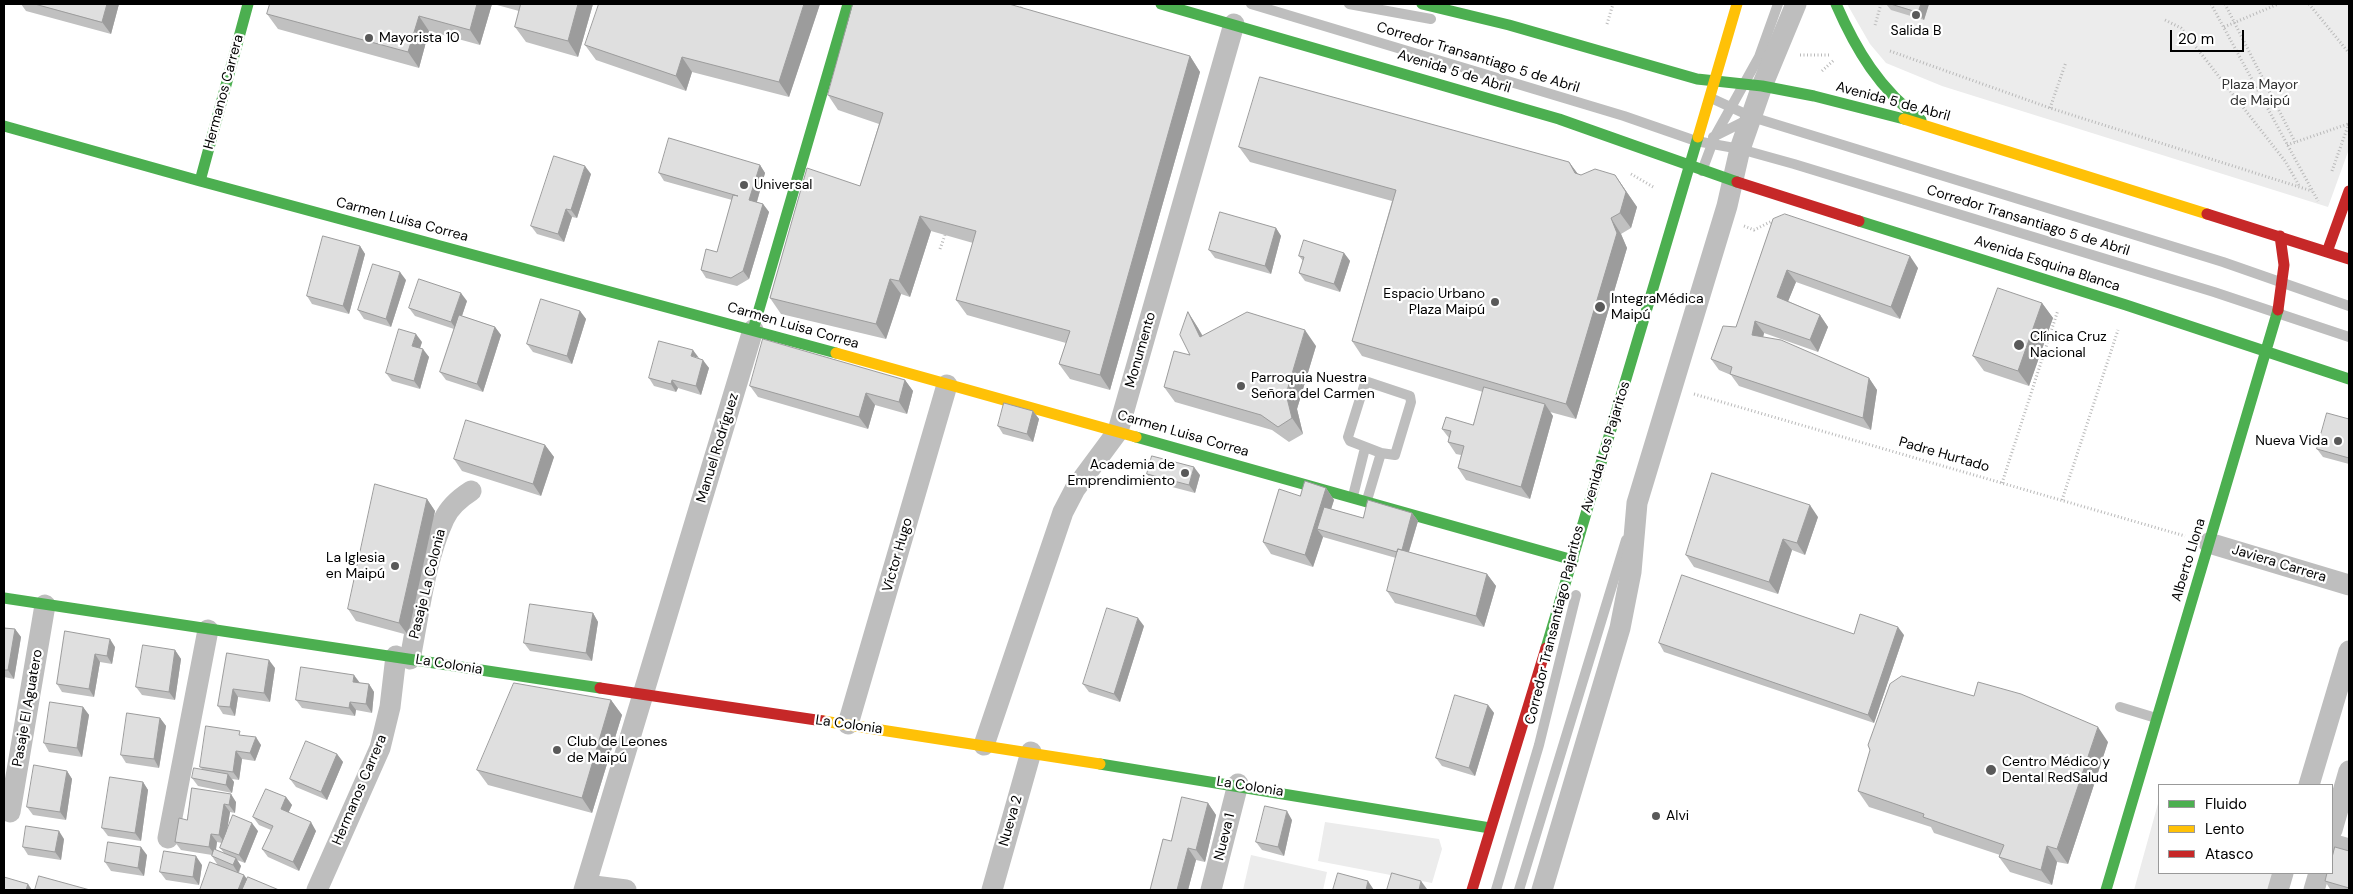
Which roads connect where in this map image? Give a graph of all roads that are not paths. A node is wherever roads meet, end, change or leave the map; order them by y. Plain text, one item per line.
1 (248, 4) edge
2 (848, 4) edge
3 (1161, 4) edge
4 (1251, 4) edge
5 (1349, 4) edge
6 (1422, 4) edge
7 (1737, 4) edge
8 (1778, 4) edge
9 (1796, 4) edge
10 (1836, 4) edge
11 (1228, 18) junction
12 (1443, 21) dead end
13 (1461, 24) dead end
14 (1715, 81) junction
15 (1753, 85) junction
16 (1709, 97) junction
17 (1731, 108) junction
18 (1752, 117) junction
19 (4, 126) edge
20 (1931, 126) junction
21 (1696, 141) junction
22 (1713, 141) junction
23 (1740, 150) junction
24 (1690, 167) junction
25 (1700, 176) junction
26 (1735, 180) junction
27 (200, 181) junction
28 (2349, 191) edge
29 (2280, 236) junction
30 (2326, 252) junction
31 (2349, 259) edge
32 (2284, 282) junction
33 (2349, 306) edge
34 (2278, 312) junction
35 (753, 330) junction
36 (2349, 336) edge
37 (2266, 352) junction
38 (2349, 379) edge
39 (947, 385) junction
40 (1628, 410) dead end
41 (1118, 431) junction
42 (1366, 448) junction
43 (1381, 453) junction
44 (471, 492) dead end
45 (1353, 497) junction
46 (1366, 501) junction
47 (1637, 504) junction
48 (1590, 539) dead end
49 (2209, 543) junction
50 (1580, 561) junction
51 (1579, 582) dead end
52 (2349, 586) edge
53 (4, 598) edge
54 (45, 604) junction
55 (208, 630) junction
56 (2349, 651) edge
57 (403, 658) junction
58 (644, 695) junction
59 (2120, 707) dead end
60 (2157, 719) junction
61 (848, 724) junction
62 (984, 745) junction
63 (1031, 752) junction
64 (2349, 771) edge
65 (1238, 784) junction
66 (2309, 784) edge
67 (10, 812) dead end
68 (2333, 827) edge
69 (1490, 828) junction
70 (168, 838) dead end
71 (2333, 844) edge
72 (2349, 849) edge
73 (2283, 874) edge
74 (2319, 874) edge
75 (585, 888) edge
76 (317, 890) edge
77 (626, 890) edge
78 (992, 890) edge
79 (1212, 890) edge
80 (1472, 890) edge
81 (1496, 890) edge
82 (1519, 890) edge
83 (1542, 890) edge
84 (2106, 890) edge
85 (2278, 890) edge
86 (2314, 890) edge

1 - 27 main road, Hermanos Carrera
2 - 35 main road, Manuel Rodríguez
3 - 11 main road, Avenida 5 de Abril
4 - 21 lane, Corredor Transantiago 5 de Abril
5 - 12 lane, Corredor Transantiago 5 de Abril
6 - 14 main road, Avenida 5 de Abril
7 - 14 main road, Avenida Los Pajaritos
8 - 15 lane
9 - 15 street
10 - 20 main road
11 - 24 main road, Avenida 5 de Abril
11 - 41 street, Monumento
13 - 16 lane, Corredor Transantiago 5 de Abril
14 - 15 main road, Avenida 5 de Abril
14 - 16 main road, Avenida Los Pajaritos
15 - 17 lane
15 - 18 street
15 - 20 main road, Avenida 5 de Abril
16 - 17 lane, Corredor Transantiago 5 de Abril
16 - 21 main road, Avenida Los Pajaritos
17 - 18 lane, Corredor Transantiago 5 de Abril
17 - 22 lane
18 - 22 lane
18 - 23 street
18 - 32 lane, Corredor Transantiago 5 de Abril
19 - 27 main road, Carmen Luisa Correa
20 - 29 main road, Avenida 5 de Abril
21 - 22 lane, Corredor Transantiago 5 de Abril
21 - 24 main road, Avenida Los Pajaritos
22 - 23 lane, Corredor Transantiago 5 de Abril
22 - 24 lane
22 - 25 lane
23 - 26 street
23 - 34 lane, Corredor Transantiago 5 de Abril
24 - 25 main road, Avenida 5 de Abril
24 - 50 main road, Avenida Los Pajaritos
25 - 26 main road, Avenida 5 de Abril
26 - 37 main road, Avenida Esquina Blanca
26 - 47 street
27 - 35 main road, Carmen Luisa Correa
28 - 30 main road
29 - 30 main road, Avenida 5 de Abril
29 - 32 main road, Alberto Llona
30 - 31 main road, Avenida 5 de Abril
32 - 33 lane, Corredor Transantiago 5 de Abril
32 - 34 main road, Alberto Llona
34 - 36 lane, Corredor Transantiago 5 de Abril
34 - 37 main road, Alberto Llona
35 - 39 main road, Carmen Luisa Correa
35 - 58 street, Manuel Rodríguez
37 - 38 main road, Avenida Esquina Blanca
37 - 49 main road, Alberto Llona
39 - 41 main road, Carmen Luisa Correa
39 - 61 street, Víctor Hugo
40 - 48 lane, Corredor Transantiago Pajaritos
41 - 45 main road, Carmen Luisa Correa
41 - 62 street, Monumento
42 - 43 lane
42 - 43 lane
42 - 45 lane
43 - 46 lane
44 - 57 street, Pasaje La Colonia
45 - 46 main road, Carmen Luisa Correa
46 - 50 main road, Carmen Luisa Correa
47 - 82 lane
47 - 83 street
49 - 52 street, Javiera Carrera
49 - 60 main road, Alberto Llona
50 - 69 main road, Avenida Los Pajaritos
51 - 81 lane, Corredor Transantiago Pajaritos
53 - 54 main road, La Colonia
54 - 55 main road, La Colonia
54 - 67 street, Pasaje El Aguatero
55 - 57 main road, La Colonia
55 - 70 street
56 - 66 street
57 - 58 main road, La Colonia
57 - 76 street, Hermanos Carrera
58 - 61 main road, La Colonia
58 - 75 street, Manuel Rodríguez
59 - 60 lane
60 - 84 main road, Alberto Llona
61 - 62 main road, La Colonia
62 - 63 main road, La Colonia
63 - 65 main road, La Colonia
63 - 78 street, Nueva 2
64 - 68 street
65 - 69 main road, La Colonia
65 - 79 street, Nueva 1
69 - 80 main road, Avenida Los Pajaritos
71 - 72 street
73 - 85 street
74 - 86 street
75 - 77 street

